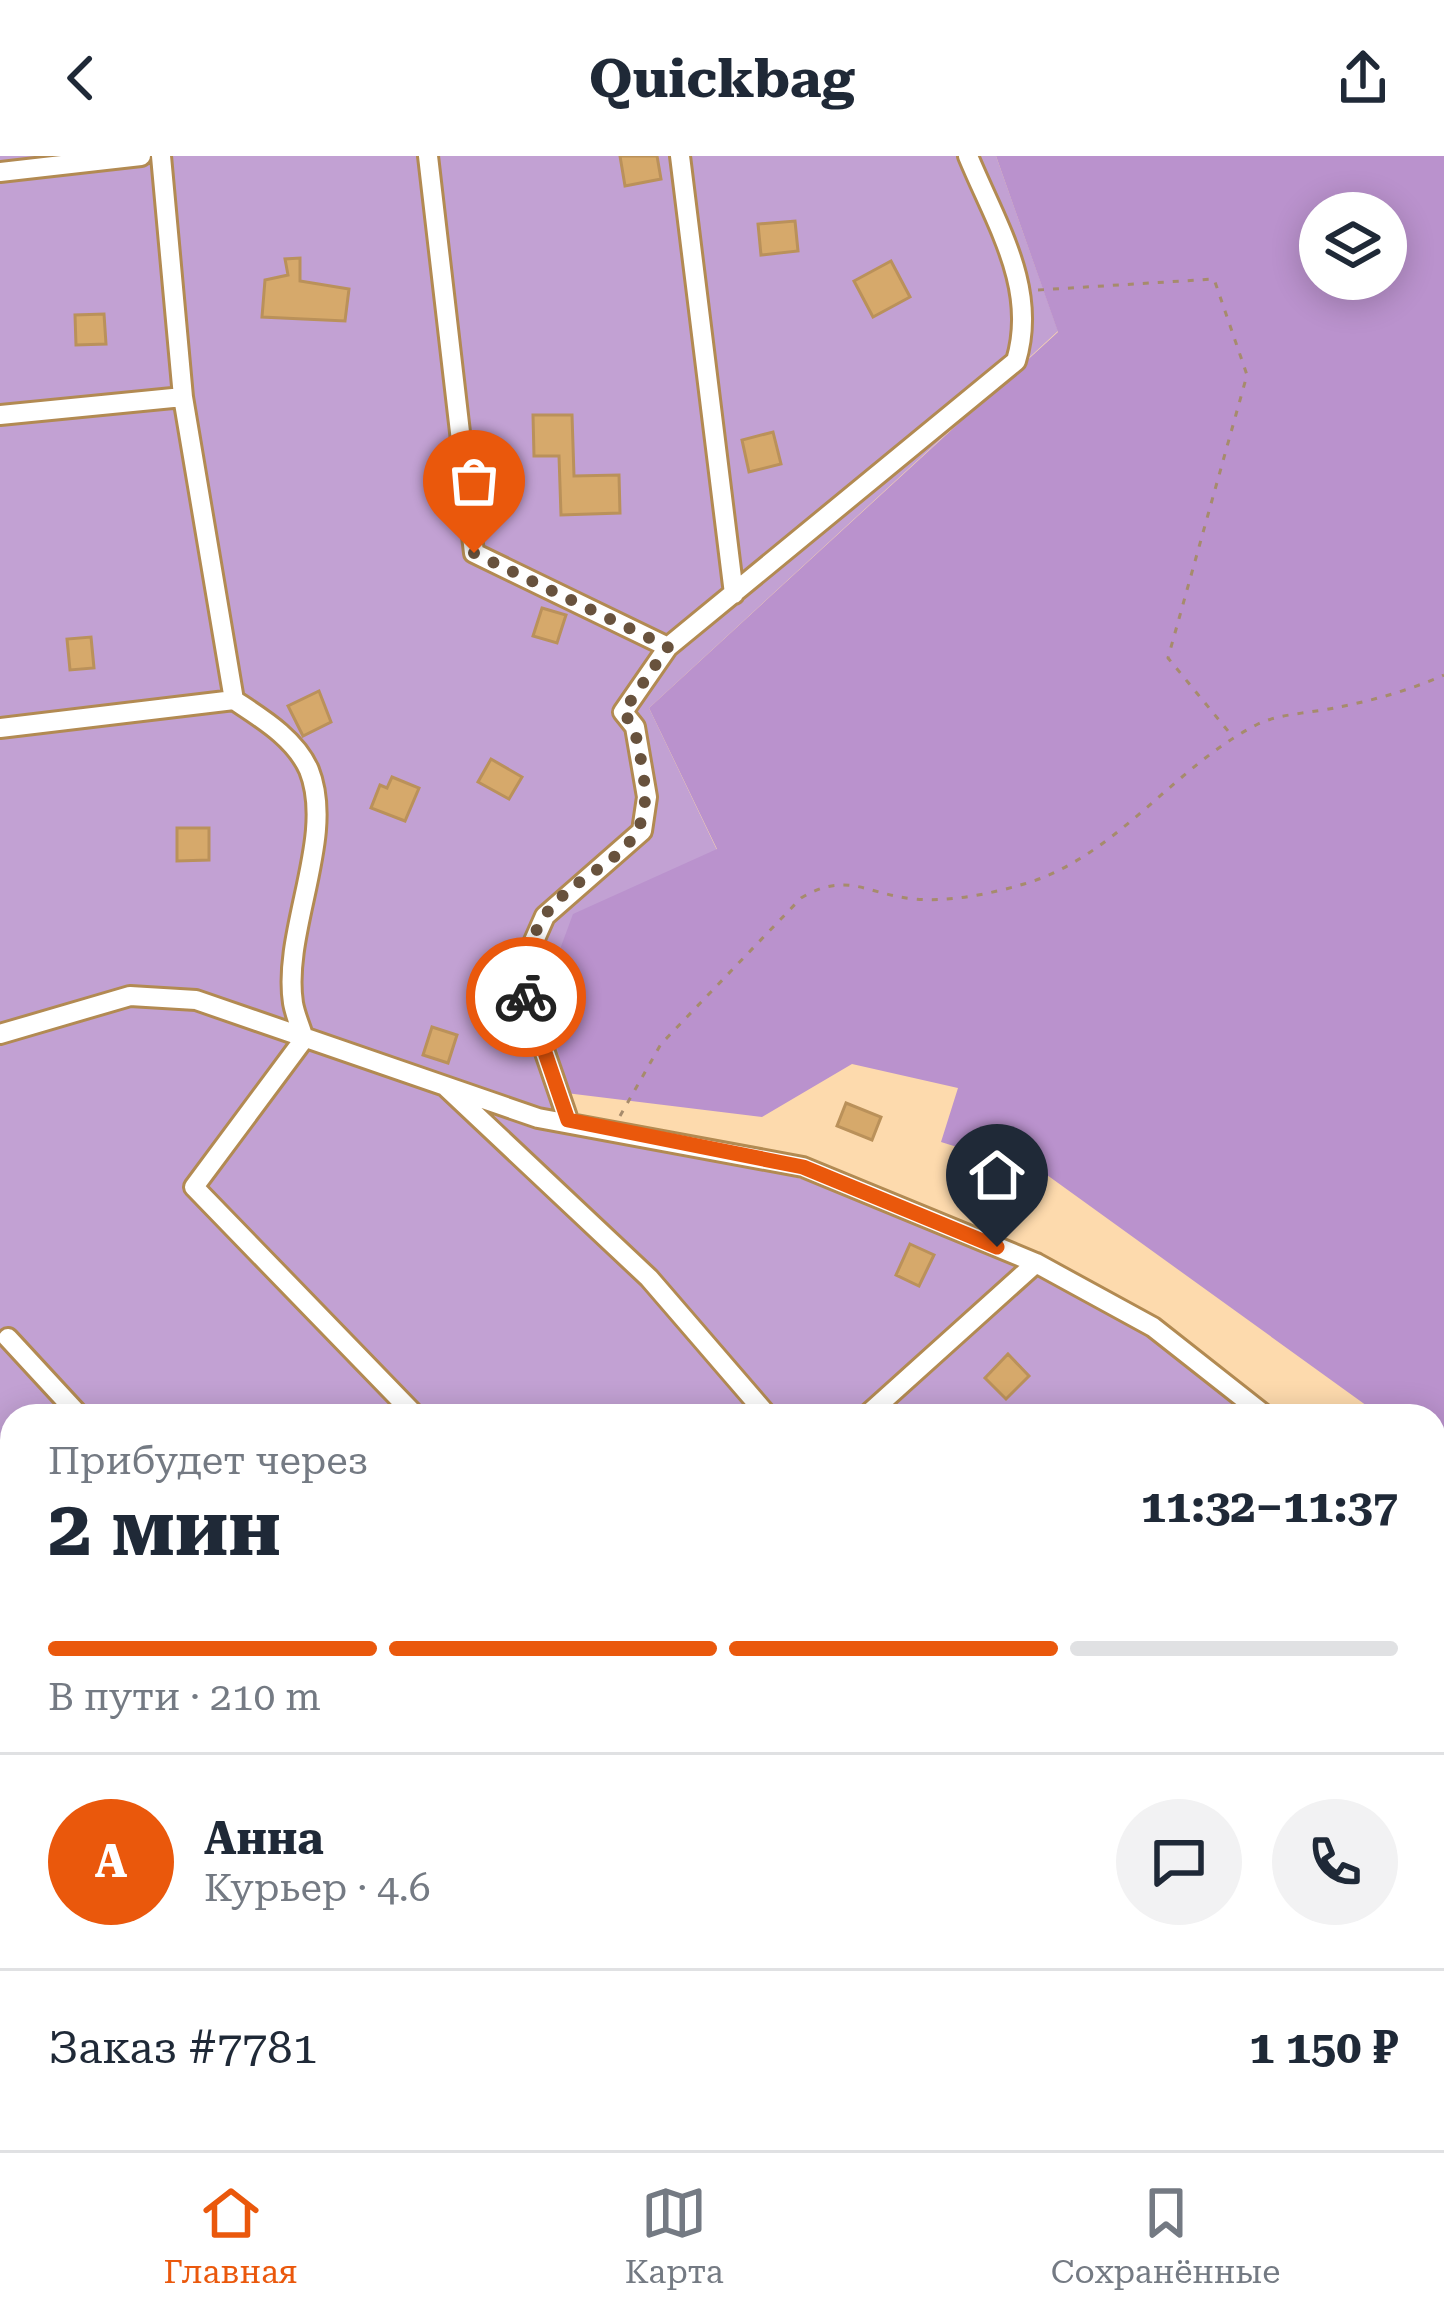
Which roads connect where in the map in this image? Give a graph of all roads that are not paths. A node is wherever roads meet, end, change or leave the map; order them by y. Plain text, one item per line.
1 (141, 156) edge
2 (160, 156) edge
3 (428, 156) edge
4 (680, 156) edge
5 (968, 156) edge
6 (0, 172) edge
7 (183, 397) junction
8 (0, 415) edge
9 (734, 595) junction
10 (668, 647) junction
11 (234, 700) junction
12 (0, 728) edge
13 (0, 1034) edge
14 (304, 1039) junction
15 (438, 1080) junction
16 (568, 1120) junction
17 (1036, 1263) junction
18 (8, 1338) dead end
19 (69, 1404) edge
20 (404, 1404) edge
21 (758, 1404) edge
22 (879, 1404) edge
23 (1251, 1404) edge

1 - 6 street
2 - 7 street
3 - 10 street
4 - 9 street
5 - 9 street
7 - 8 street
7 - 11 street
9 - 10 street
10 - 16 street
11 - 12 street
11 - 14 street
13 - 14 street
14 - 15 street
14 - 20 street
15 - 16 street
15 - 21 street
16 - 17 street
17 - 22 street
17 - 23 street
18 - 19 street

